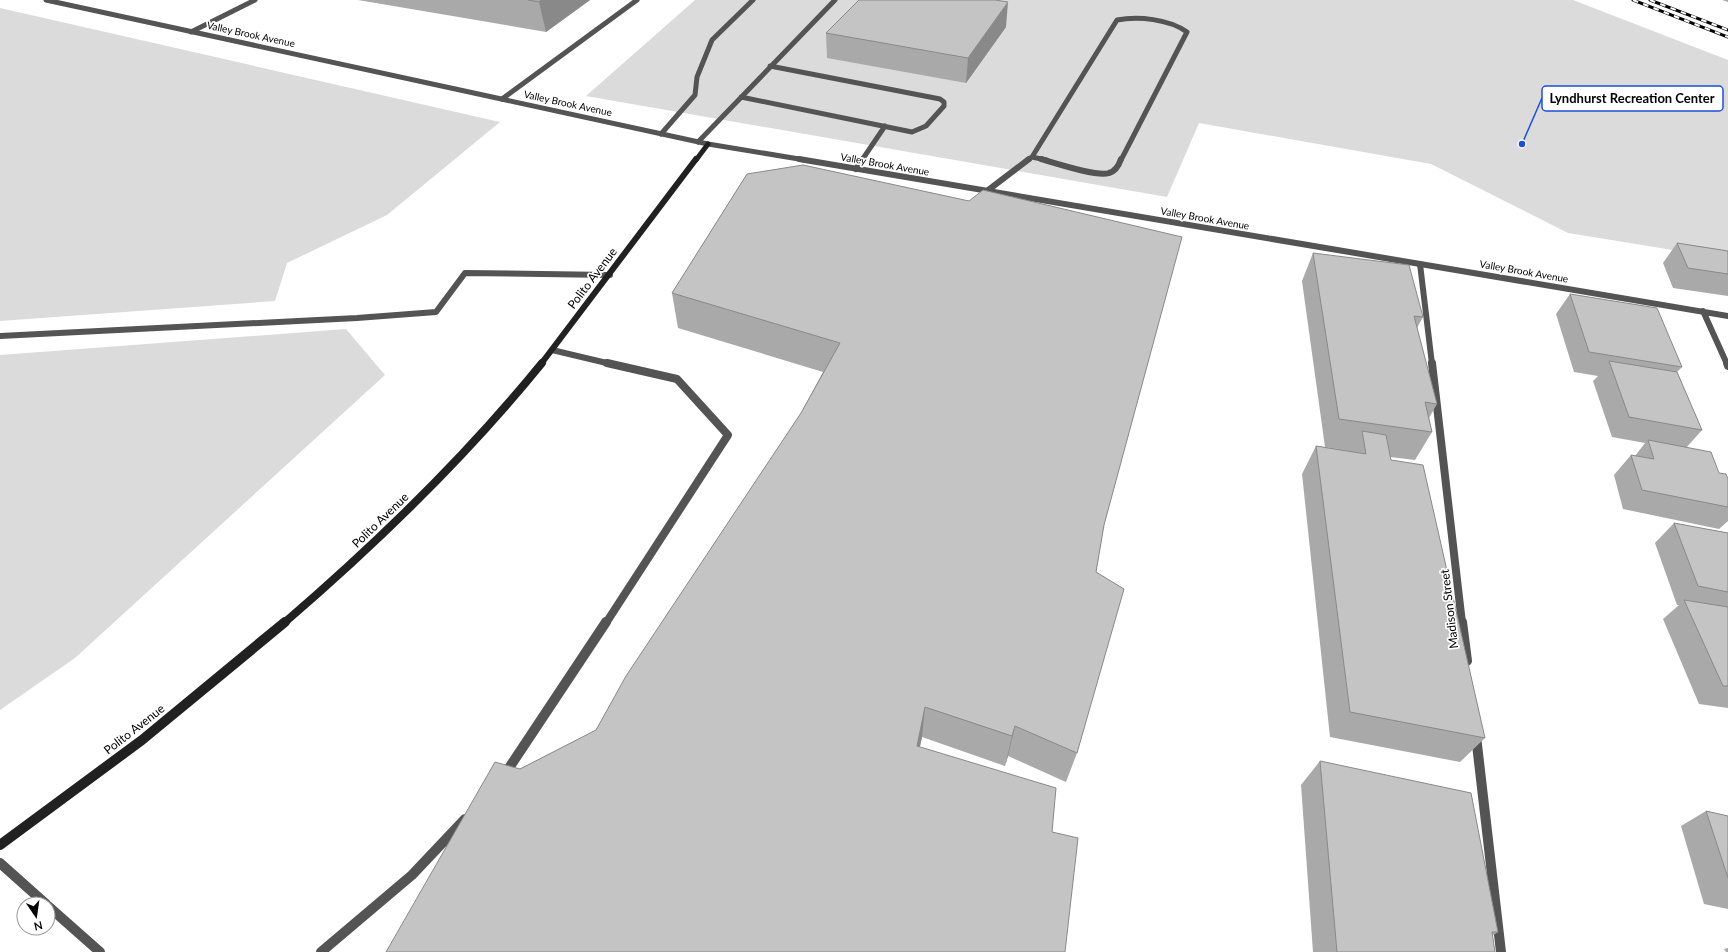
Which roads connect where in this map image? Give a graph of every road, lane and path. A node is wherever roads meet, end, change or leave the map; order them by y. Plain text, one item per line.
1 (46, 0) edge
2 (255, 0) edge
3 (637, 0) edge
4 (753, 0) edge
5 (835, 0) edge
6 (191, 32) junction
7 (770, 66) junction
8 (741, 97) junction
9 (502, 99) junction
10 (885, 126) junction
11 (661, 134) junction
12 (698, 142) junction
13 (708, 144) junction
14 (1032, 157) junction
15 (856, 169) junction
16 (987, 191) junction
17 (1420, 264) junction
18 (610, 275) junction
19 (1703, 312) junction
20 (1728, 316) edge
21 (0, 336) edge
22 (552, 350) junction
23 (1728, 366) edge
24 (1468, 667) edge
25 (1474, 723) edge
26 (500, 780) edge
27 (470, 814) edge
28 (0, 845) edge
29 (0, 863) edge
30 (37, 896) edge
31 (56, 913) edge
32 (100, 952) edge
33 (321, 952) edge
34 (1501, 952) edge

1 - 6 street, Valley Brook Avenue
2 - 6 street
3 - 9 street
4 - 11 street
5 - 7 street
6 - 9 street, Valley Brook Avenue
7 - 8 street
7 - 10 street
8 - 10 street
8 - 12 street
9 - 11 street, Valley Brook Avenue
10 - 15 street
11 - 12 street, Valley Brook Avenue
12 - 13 street, Valley Brook Avenue
13 - 15 street, Valley Brook Avenue
13 - 18 street, Polito Avenue
14 - 14 street
14 - 16 street
15 - 16 street, Valley Brook Avenue
16 - 17 street, Valley Brook Avenue
17 - 19 street, Valley Brook Avenue
17 - 24 street, Madison Street
18 - 21 street
18 - 22 street, Polito Avenue
19 - 20 street, Valley Brook Avenue
19 - 23 street
22 - 26 street
22 - 28 street, Polito Avenue
25 - 34 street
27 - 33 street
29 - 30 street
31 - 32 street

